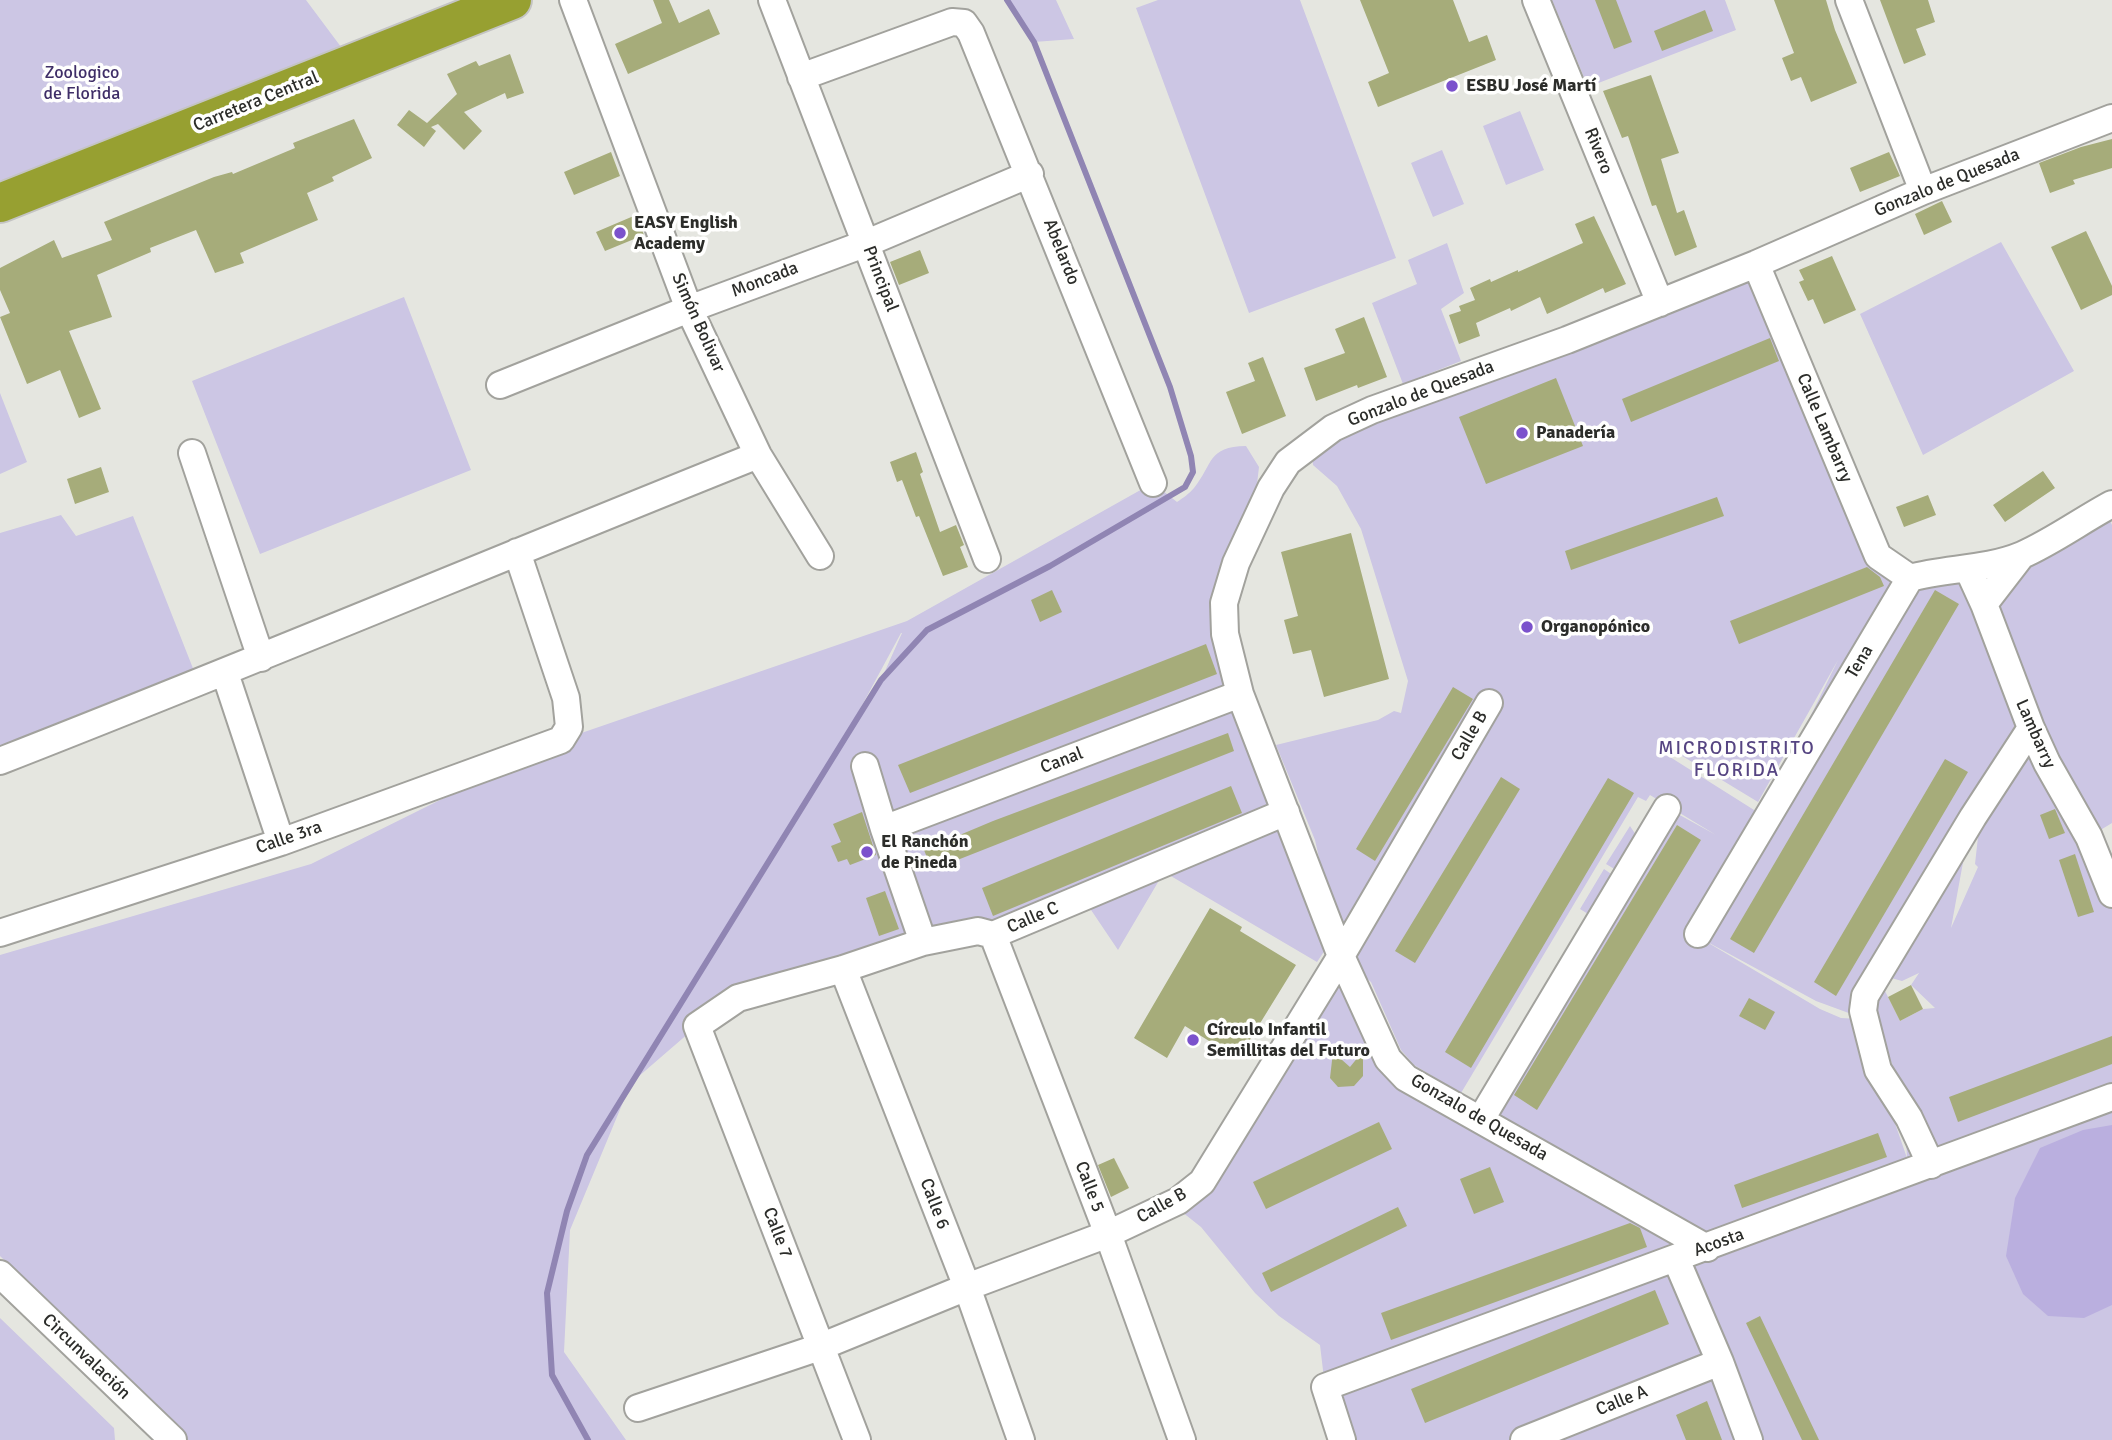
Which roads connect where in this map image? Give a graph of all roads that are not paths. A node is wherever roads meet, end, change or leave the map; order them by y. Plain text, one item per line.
1 (512, 0) edge
2 (573, 0) edge
3 (772, 0) edge
4 (1536, 0) edge
5 (1849, 0) edge
6 (802, 76) junction
7 (2112, 118) edge
8 (1030, 174) junction
9 (1923, 191) junction
10 (0, 203) edge
11 (867, 243) junction
12 (1756, 264) junction
13 (1660, 303) junction
14 (689, 309) junction
15 (500, 386) dead end
16 (192, 453) dead end
17 (758, 455) junction
18 (1153, 483) dead end
19 (2112, 504) edge
20 (517, 552) junction
21 (2021, 555) junction
22 (820, 556) dead end
23 (987, 559) dead end
24 (1968, 569) junction
25 (1910, 578) junction
26 (1984, 604) junction
27 (261, 658) junction
28 (225, 673) junction
29 (1240, 694) junction
30 (1489, 703) dead end
31 (2031, 728) junction
32 (0, 761) edge
33 (865, 765) dead end
34 (1667, 808) dead end
35 (1286, 812) junction
36 (884, 829) junction
37 (281, 842) junction
38 (2112, 894) edge
39 (0, 933) edge
40 (1698, 934) dead end
41 (993, 935) junction
42 (923, 943) junction
43 (1341, 956) junction
44 (843, 969) junction
45 (697, 1026) joint
46 (2112, 1097) edge
47 (1481, 1119) junction
48 (1931, 1165) junction
49 (1108, 1234) junction
50 (1707, 1248) junction
51 (1676, 1259) junction
52 (0, 1274) edge
53 (967, 1287) junction
54 (820, 1347) junction
55 (1720, 1362) junction
56 (638, 1408) dead end
57 (173, 1440) edge
58 (857, 1440) edge
59 (1021, 1440) edge
60 (1182, 1440) edge
61 (1342, 1440) edge
62 (1524, 1440) edge
63 (1749, 1440) edge

1 - 10 highway, Carretera Central
2 - 14 street, Simón Bolivar
3 - 6 street, Principal
4 - 13 street, Rivero
5 - 9 street
6 - 8 street, Abelardo
6 - 11 street, Principal
7 - 9 street, Gonzalo de Quesada
8 - 11 street, Moncada
8 - 18 street, Abelardo
9 - 12 street, Gonzalo de Quesada
11 - 14 street, Moncada
11 - 23 street, Principal
12 - 13 street, Gonzalo de Quesada
12 - 25 street, Calle Lambarry
13 - 29 street, Gonzalo de Quesada
14 - 15 street, Moncada
14 - 17 street, Simón Bolivar
16 - 27 street
17 - 20 street
17 - 22 street, Simón Bolivar
19 - 21 street
20 - 27 street
20 - 37 street, Calle 3ra
21 - 24 street
21 - 26 street
24 - 25 street
24 - 26 street, Lambarry
25 - 40 street, Tena
26 - 31 street, Lambarry
27 - 28 street
28 - 32 street
28 - 37 street
29 - 35 street, Gonzalo de Quesada
29 - 36 street, Canal
30 - 43 street, Calle B
31 - 38 street, Lambarry
31 - 48 street
33 - 36 street
34 - 47 street
35 - 41 street, Calle C
35 - 43 street, Gonzalo de Quesada
36 - 42 street
37 - 39 street, Calle 3ra
41 - 42 street, Calle C
41 - 49 street, Calle 5
42 - 44 street, Calle C
43 - 47 street, Gonzalo de Quesada
43 - 49 street, Calle B
44 - 45 street, Calle C
44 - 53 street, Calle 6
45 - 54 street, Calle 7
46 - 48 street, Acosta
47 - 50 street, Gonzalo de Quesada
48 - 50 street, Acosta
49 - 53 street, Calle B
49 - 60 street, Calle 5
50 - 51 street, Acosta
51 - 55 street
51 - 61 street, Acosta
52 - 57 street, Circunvalación
53 - 54 street, Calle B
53 - 59 street, Calle 6
54 - 56 street, Calle B
54 - 58 street, Calle 7
55 - 62 street, Calle A
55 - 63 street

